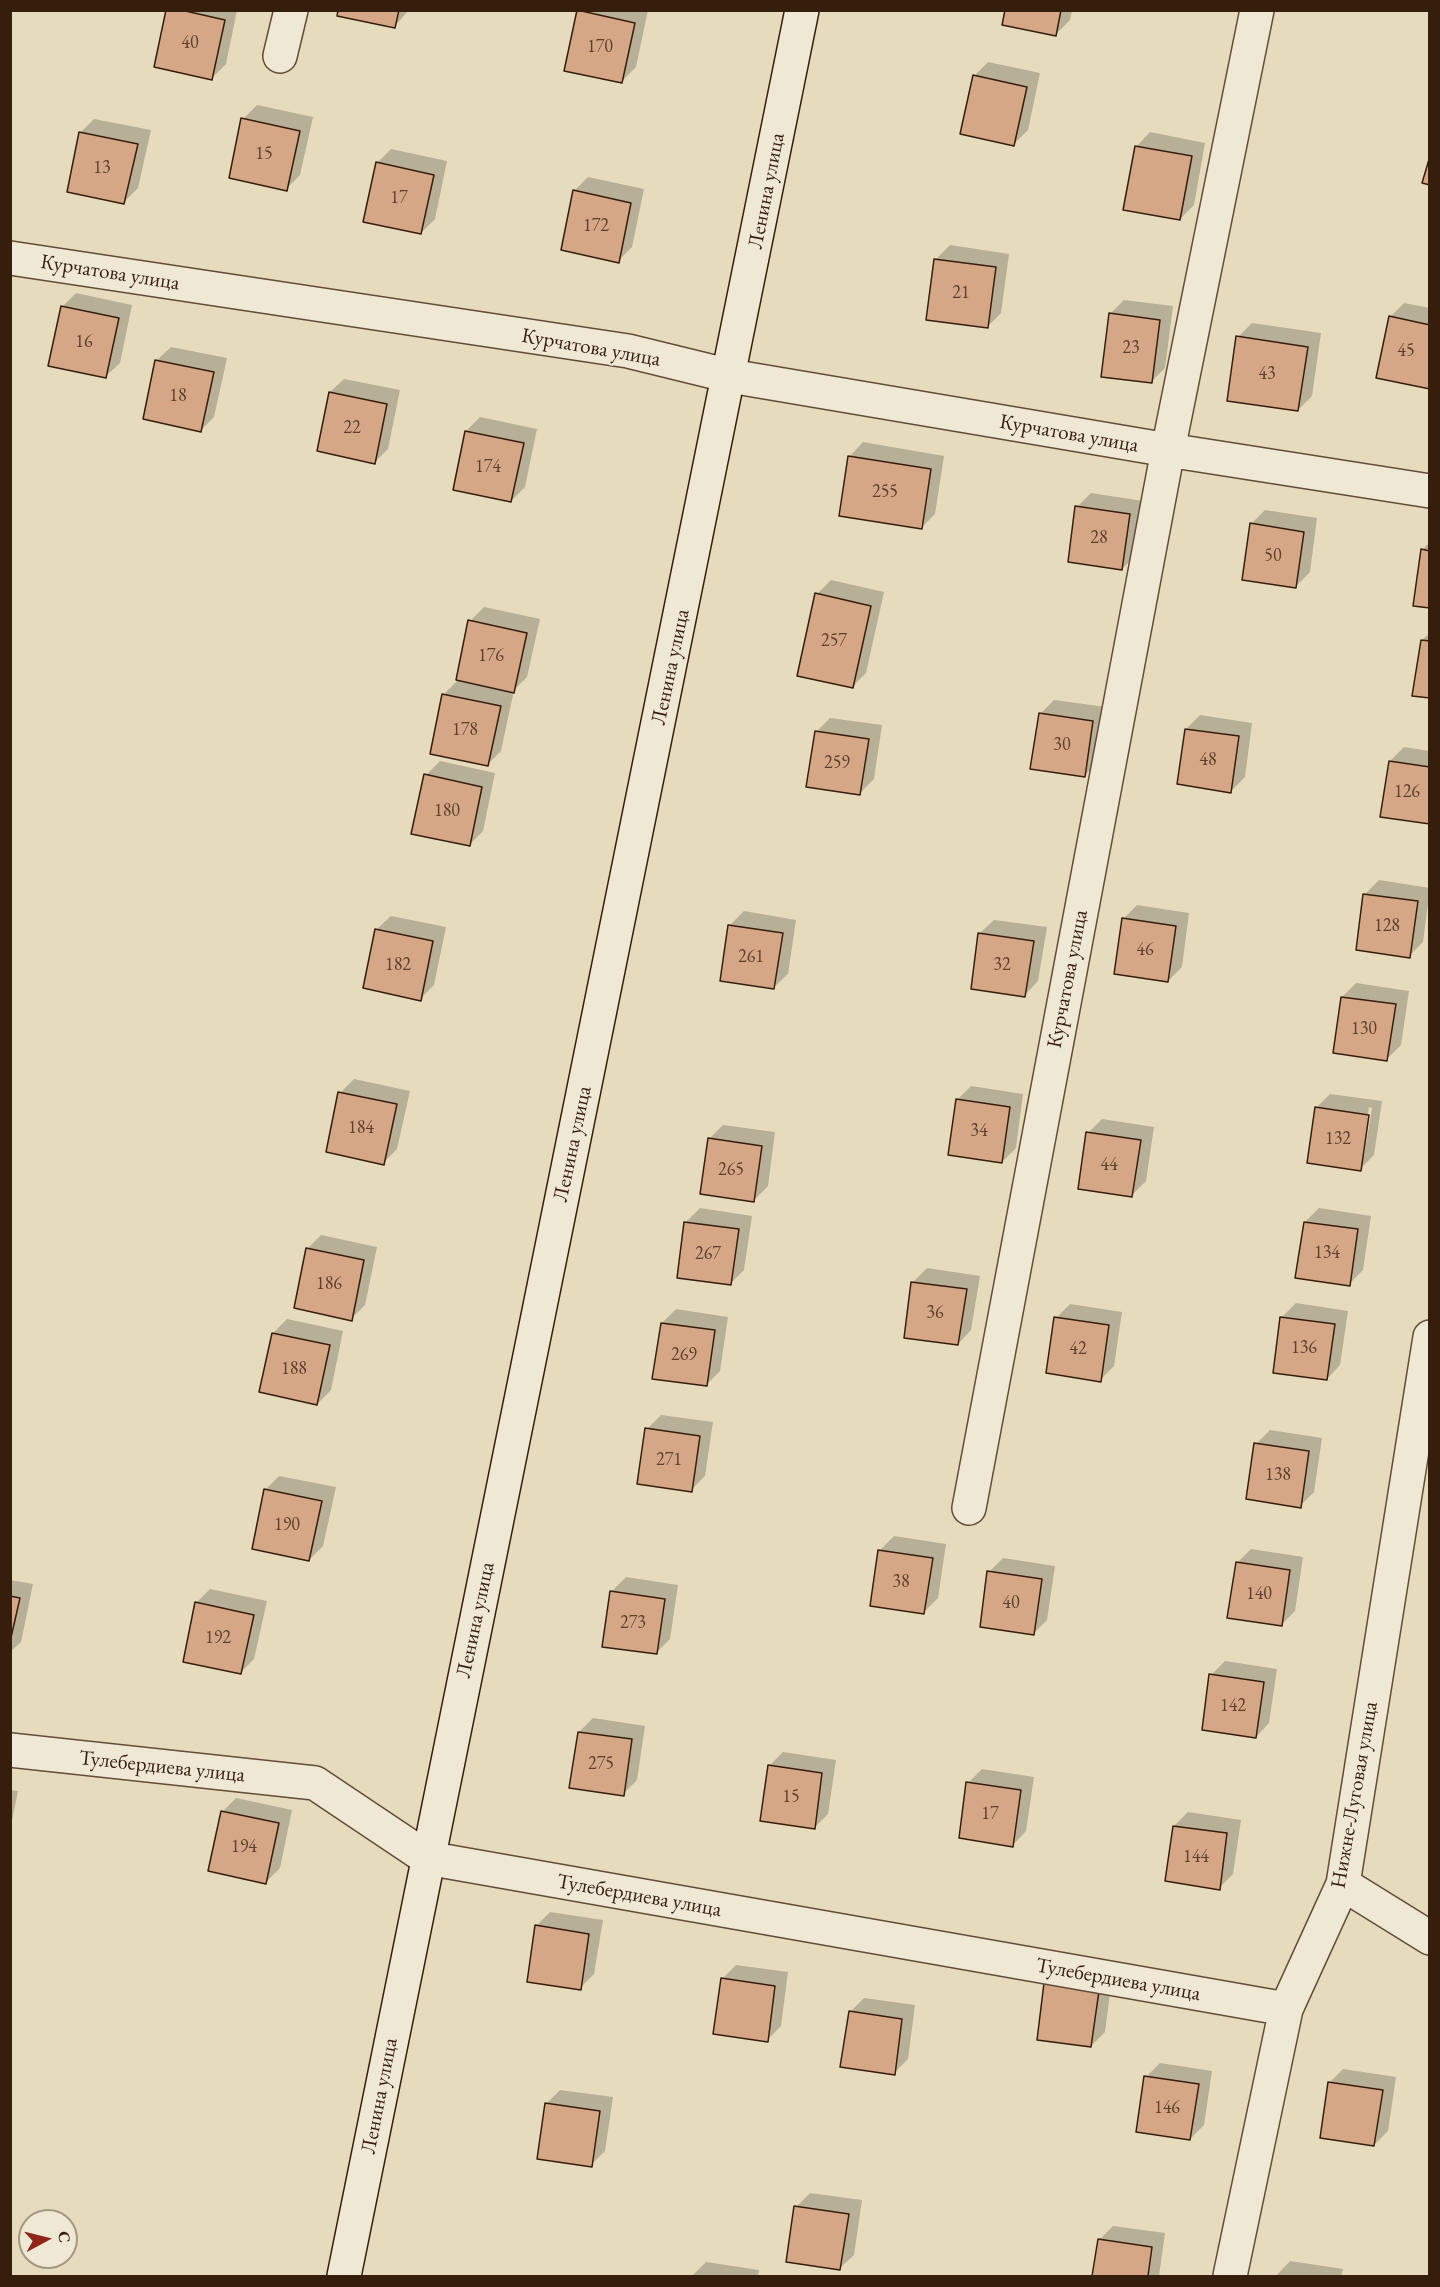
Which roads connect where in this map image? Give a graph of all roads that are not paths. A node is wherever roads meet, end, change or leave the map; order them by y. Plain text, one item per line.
1 (291, 10) edge
2 (802, 10) edge
3 (1257, 10) edge
4 (280, 56) dead end
5 (10, 258) edge
6 (730, 376) junction
7 (1168, 450) junction
8 (1430, 491) edge
9 (1430, 1336) edge
10 (969, 1508) dead end
11 (10, 1750) edge
12 (427, 1858) junction
13 (1343, 1884) junction
14 (1430, 1938) edge
15 (1286, 2010) junction
16 (344, 2277) edge
17 (1230, 2277) edge

1 - 4 street
2 - 6 street, Ленина улица
3 - 7 street, Курчатова улица
5 - 6 street, Курчатова улица
6 - 7 street, Курчатова улица
6 - 12 street, Ленина улица
7 - 8 street, Курчатова улица
7 - 10 street, Курчатова улица
9 - 13 street, Нижне-Луговая улица
11 - 12 street, Тулебердиева улица
12 - 15 street, Тулебердиева улица
12 - 16 street, Ленина улица
13 - 14 street
13 - 15 street, Нижне-Луговая улица
15 - 17 street, Нижне-Луговая улица

